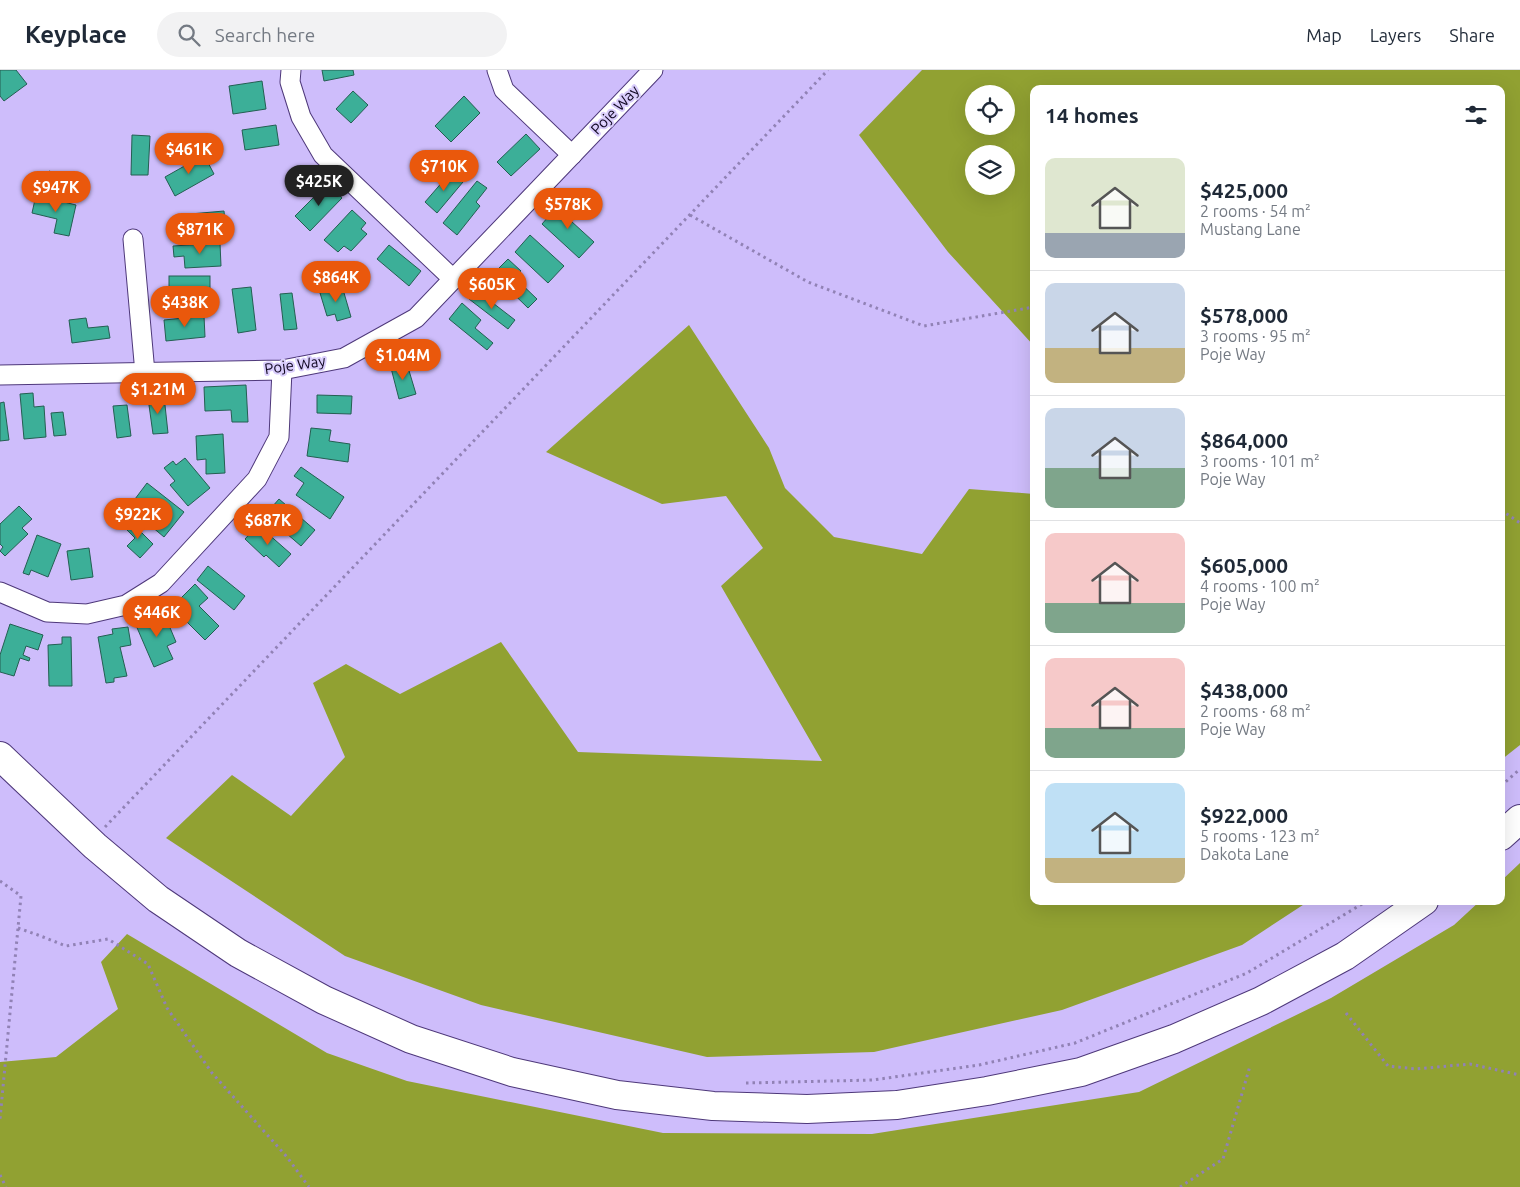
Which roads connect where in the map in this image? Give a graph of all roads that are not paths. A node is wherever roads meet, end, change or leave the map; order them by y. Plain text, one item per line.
1 (291, 70) edge
2 (496, 70) edge
3 (654, 70) edge
4 (572, 155) junction
5 (133, 240) dead end
6 (453, 279) junction
7 (282, 370) junction
8 (145, 372) junction
9 (0, 375) edge
10 (0, 592) edge
11 (0, 756) edge
12 (1520, 819) edge
13 (1505, 832) edge
14 (1418, 905) edge

1 - 6 street
2 - 4 street
3 - 4 street, Poje Way
4 - 6 street, Poje Way
5 - 8 street
6 - 7 street, Poje Way
7 - 8 street, Poje Way
7 - 10 street
8 - 9 street, Poje Way
11 - 14 main road
12 - 13 main road

